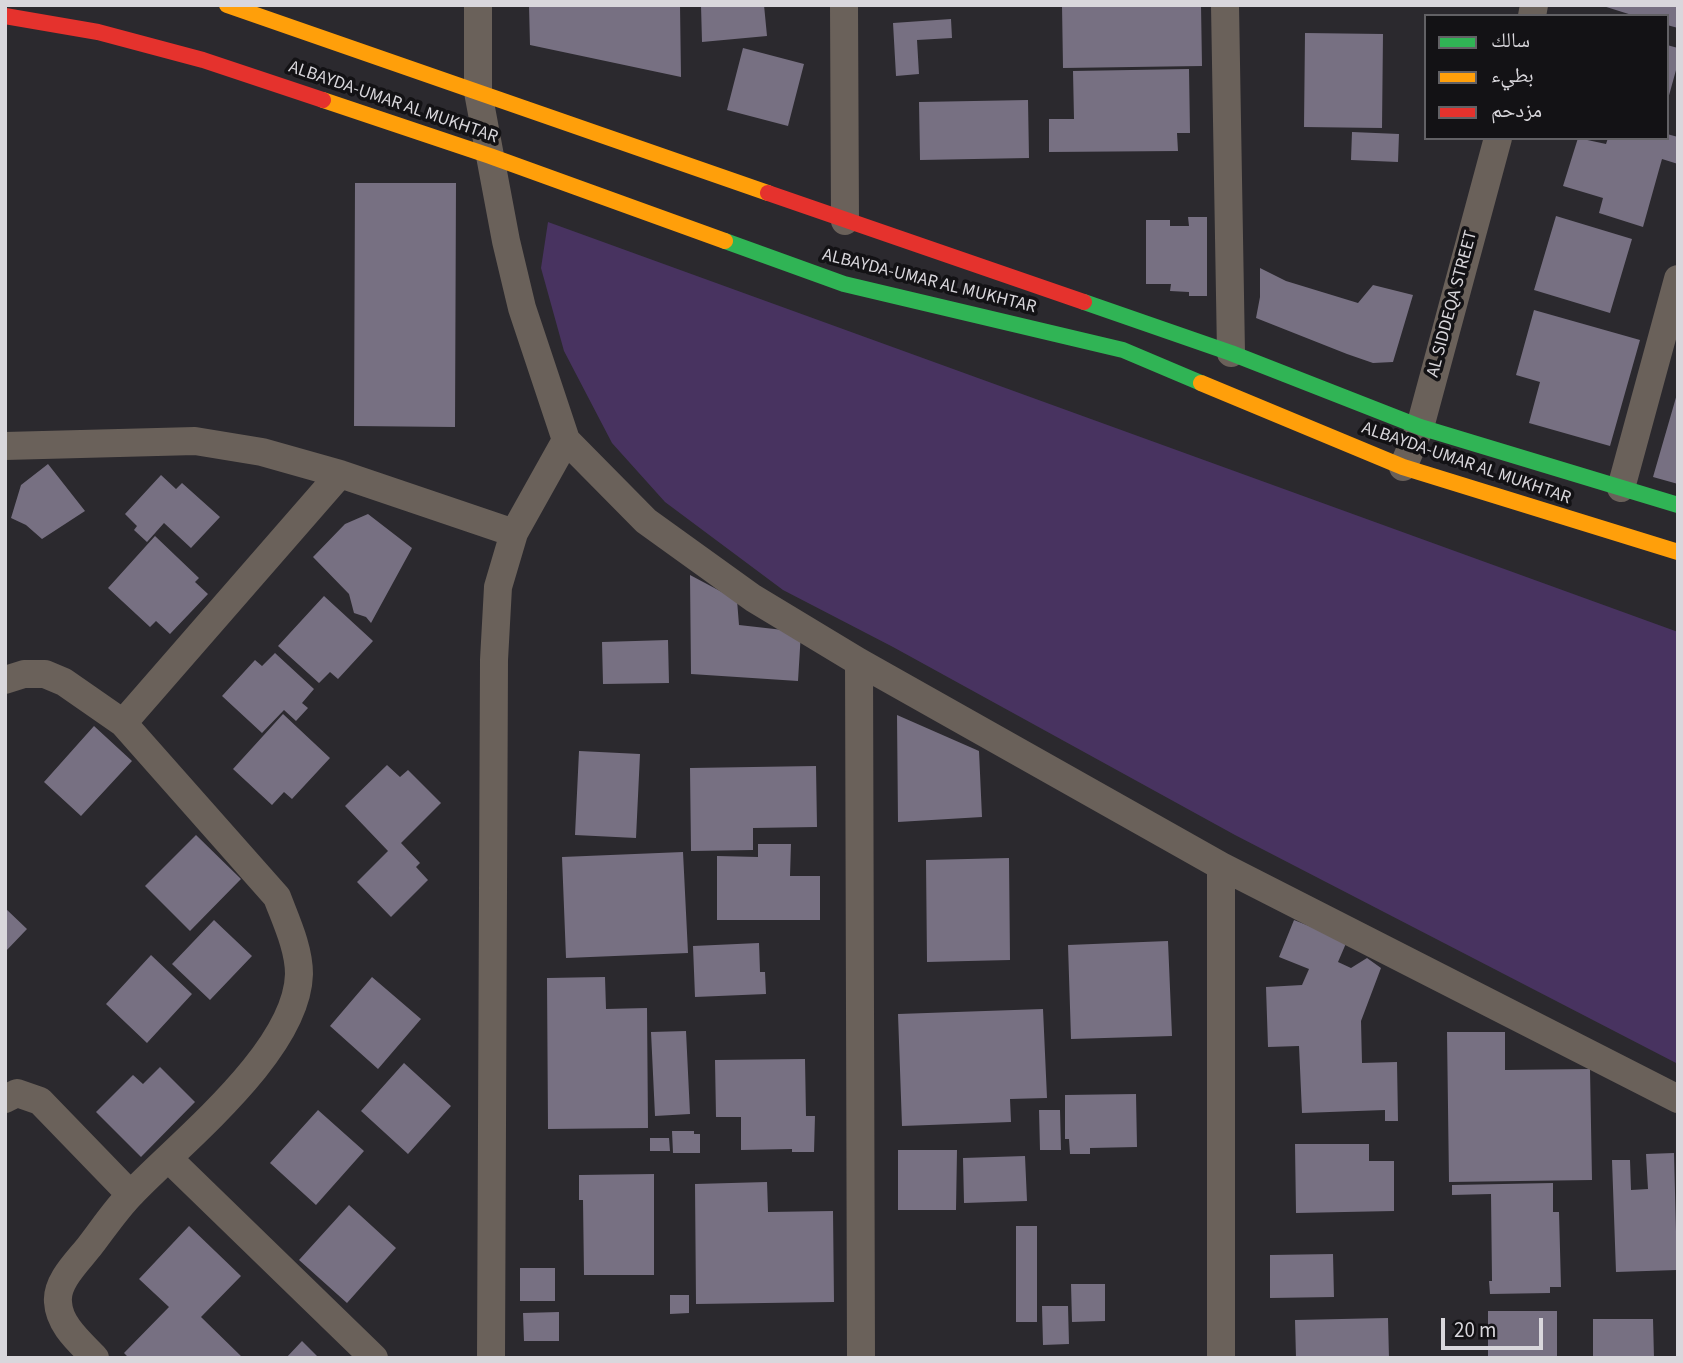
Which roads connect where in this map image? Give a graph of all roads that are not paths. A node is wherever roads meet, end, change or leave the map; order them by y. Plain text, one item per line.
1 (227, 5) edge
2 (478, 5) edge
3 (844, 5) edge
4 (1225, 5) edge
5 (5, 16) edge
6 (478, 92) junction
7 (1497, 140) edge
8 (490, 156) junction
9 (845, 221) junction
10 (1678, 279) edge
11 (1231, 353) junction
12 (1420, 427) junction
13 (566, 440) junction
14 (5, 446) edge
15 (1404, 467) junction
16 (340, 474) junction
17 (1621, 488) junction
18 (1678, 505) edge
19 (514, 533) junction
20 (1678, 552) edge
21 (859, 662) junction
22 (5, 680) edge
23 (123, 723) junction
24 (1221, 866) junction
25 (5, 1099) edge
26 (1678, 1099) edge
27 (169, 1159) junction
28 (130, 1194) junction
29 (95, 1358) edge
30 (374, 1358) edge
31 (491, 1358) edge
32 (861, 1358) edge
33 (1221, 1358) edge

1 - 6 main road, ALBAYDA-UMAR AL MUKHTAR
2 - 6 street
3 - 9 street
4 - 11 street
5 - 8 main road, ALBAYDA-UMAR AL MUKHTAR
6 - 8 street
6 - 9 main road, ALBAYDA-UMAR AL MUKHTAR
7 - 12 street, AL SIDDEQA STREET
8 - 13 street
8 - 15 main road, ALBAYDA-UMAR AL MUKHTAR
9 - 11 main road, ALBAYDA-UMAR AL MUKHTAR
10 - 17 street
11 - 12 main road, ALBAYDA-UMAR AL MUKHTAR
12 - 15 street, AL SIDDEQA STREET
12 - 17 main road, ALBAYDA-UMAR AL MUKHTAR
13 - 19 street
13 - 21 street
14 - 16 street
15 - 20 main road, ALBAYDA-UMAR AL MUKHTAR
16 - 19 street
16 - 23 street
17 - 18 main road, ALBAYDA-UMAR AL MUKHTAR
19 - 31 street
21 - 24 street
21 - 32 street
22 - 23 street
23 - 27 street
24 - 26 street
24 - 33 street
25 - 28 street
27 - 28 street
27 - 30 street
28 - 29 street

